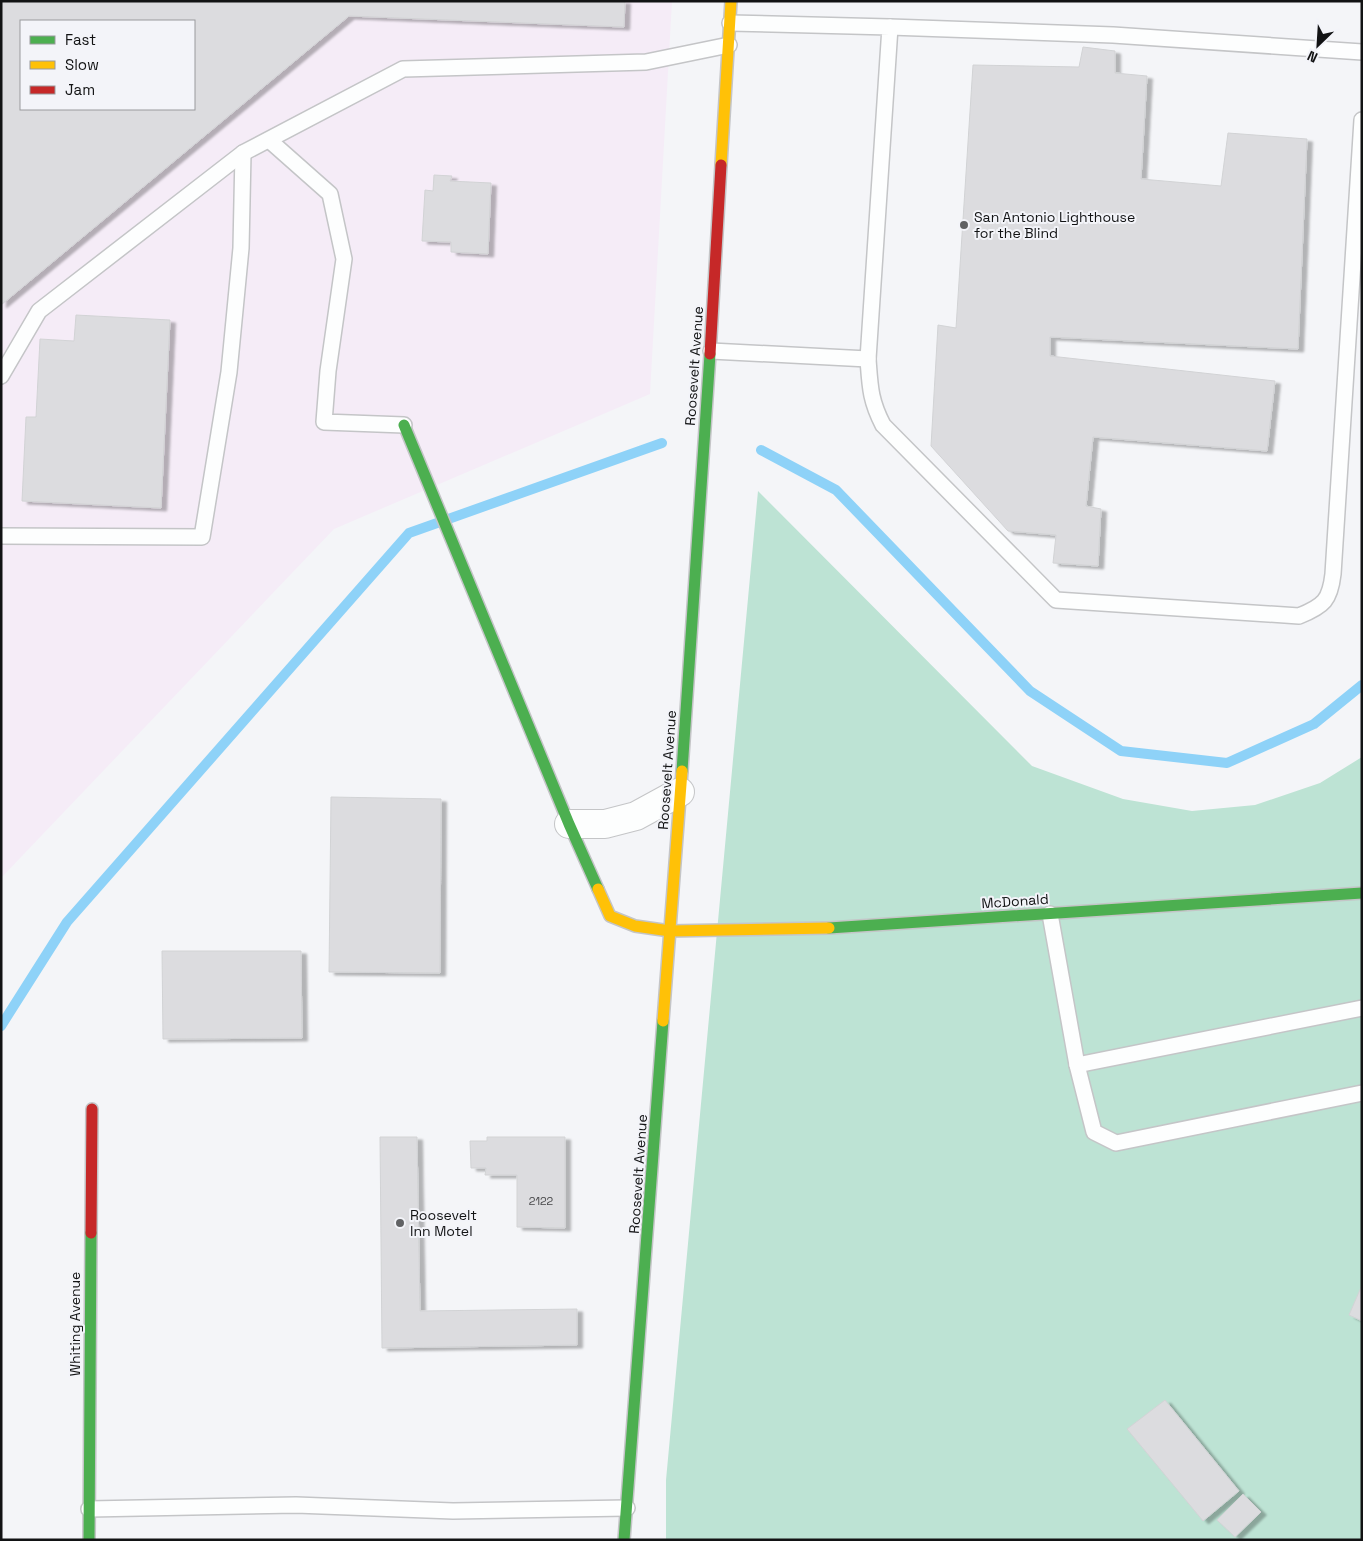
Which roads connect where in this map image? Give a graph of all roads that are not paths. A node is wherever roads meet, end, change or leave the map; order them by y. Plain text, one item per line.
1 (731, 1) edge
2 (730, 23) junction
3 (890, 27) junction
4 (729, 45) junction
5 (1362, 52) edge
6 (1362, 120) edge
7 (269, 140) junction
8 (243, 154) junction
9 (711, 351) junction
10 (868, 360) junction
11 (1, 376) edge
12 (404, 425) joint
13 (1, 536) edge
14 (680, 792) junction
15 (569, 824) junction
16 (1362, 894) edge
17 (1050, 914) junction
18 (670, 931) junction
19 (1362, 1008) edge
20 (1076, 1065) junction
21 (1362, 1093) edge
22 (92, 1108) dead end
23 (627, 1508) junction
24 (89, 1509) junction
25 (89, 1540) edge
26 (624, 1540) edge

1 - 2 street, Roosevelt Avenue
2 - 3 lane
2 - 4 street, Roosevelt Avenue
3 - 5 lane
3 - 10 lane
4 - 7 lane
4 - 9 street, Roosevelt Avenue
6 - 10 lane
7 - 8 lane
7 - 12 lane
8 - 11 lane
8 - 13 lane
9 - 10 lane
9 - 14 street, Roosevelt Avenue
12 - 15 street
14 - 15 street
14 - 18 street, Roosevelt Avenue
15 - 18 street, McDonald
16 - 17 street, McDonald
17 - 18 street, McDonald
17 - 20 lane
18 - 23 street, Roosevelt Avenue
19 - 20 lane
20 - 21 lane
22 - 24 street, Whiting Avenue
23 - 24 lane
23 - 26 street, Roosevelt Avenue
24 - 25 street, Whiting Avenue

